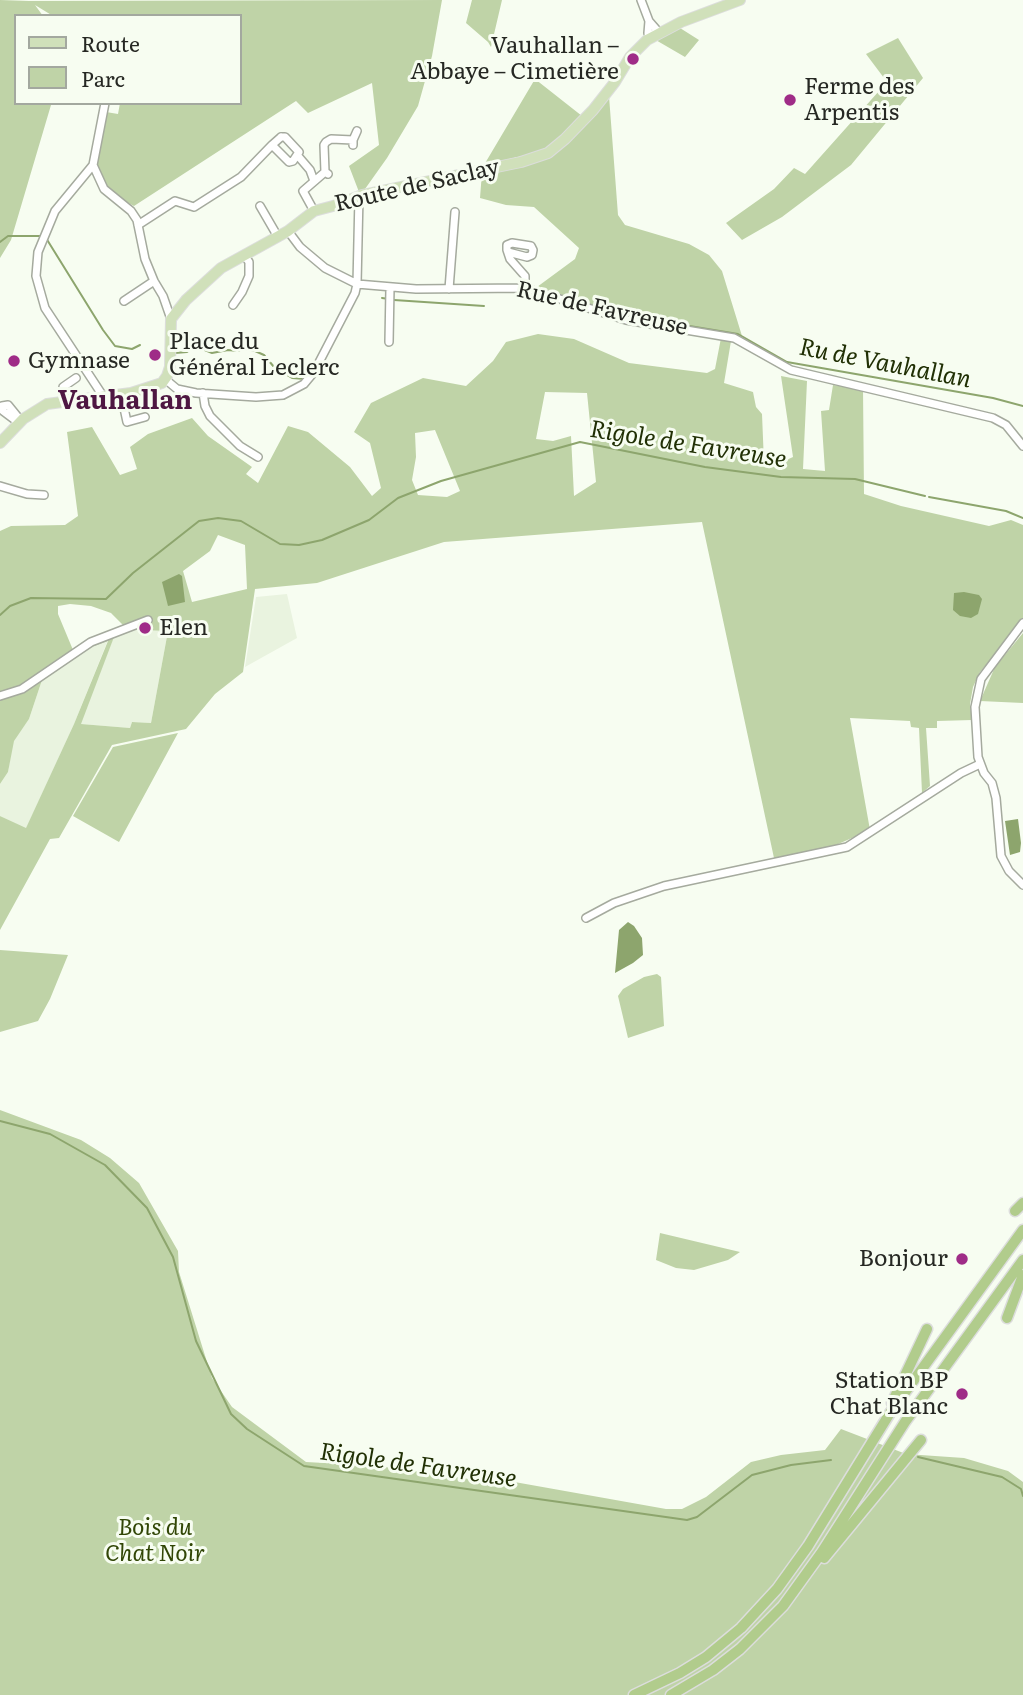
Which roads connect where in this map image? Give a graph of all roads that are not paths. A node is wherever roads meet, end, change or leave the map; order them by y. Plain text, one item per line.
1 (641, 0) edge
2 (740, 0) edge
3 (681, 22) junction
4 (651, 27) junction
5 (639, 47) junction
6 (608, 90) junction
7 (105, 105) edge
8 (357, 131) dead end
9 (272, 145) junction
10 (298, 156) junction
11 (93, 165) junction
12 (314, 181) junction
13 (359, 196) junction
14 (260, 206) dead end
15 (314, 211) junction
16 (455, 212) dead end
17 (138, 225) junction
18 (288, 231) junction
19 (278, 237) junction
20 (508, 252) dead end
21 (244, 255) junction
22 (154, 281) junction
23 (357, 284) junction
24 (390, 288) junction
25 (525, 288) junction
26 (449, 289) junction
27 (124, 301) dead end
28 (233, 306) dead end
29 (171, 319) junction
30 (389, 342) dead end
31 (76, 378) dead end
32 (165, 379) junction
33 (203, 393) junction
34 (121, 394) junction
35 (102, 397) junction
36 (64, 401) junction
37 (1, 406) edge
38 (145, 417) dead end
39 (20, 422) junction
40 (0, 443) edge
41 (1023, 446) edge
42 (258, 457) dead end
43 (0, 486) edge
44 (44, 495) dead end
45 (148, 620) dead end
46 (1023, 623) edge
47 (0, 696) edge
48 (979, 764) junction
49 (1023, 885) edge
50 (586, 918) dead end
51 (1023, 1230) edge
52 (1023, 1260) edge
53 (1023, 1275) edge
54 (1007, 1318) dead end
55 (927, 1329) dead end
56 (890, 1413) junction
57 (921, 1440) dead end
58 (805, 1577) junction
59 (634, 1695) edge
60 (671, 1695) edge

1 - 4 street
2 - 3 main road, Route de Saclay
3 - 4 main road, Route de Saclay
3 - 5 main road, Route de Saclay
4 - 5 street, Route de Saclay
4 - 6 main road, Route de Saclay
5 - 6 main road, Route de Saclay
6 - 13 main road, Route de Saclay
7 - 11 street
8 - 12 street
9 - 10 street
9 - 10 street
9 - 17 street
10 - 12 street
11 - 17 street
11 - 35 street
12 - 15 street
13 - 15 main road, Route de Saclay
13 - 23 street
14 - 19 street
15 - 18 main road, Route de Saclay
16 - 26 street
17 - 22 street
18 - 19 main road, Route de Saclay
18 - 23 street, Rue de Favreuse
19 - 21 main road, Route de Saclay
20 - 25 street
21 - 28 street
21 - 29 main road, Route de Saclay
22 - 27 street
22 - 29 street
23 - 24 street, Rue de Favreuse
23 - 33 street
24 - 26 street, Rue de Favreuse
24 - 30 street
25 - 26 street, Rue de Favreuse
25 - 41 street, Rue de Favreuse
29 - 32 main road
31 - 36 street
32 - 33 street
32 - 34 main road
33 - 42 street
34 - 35 main road
34 - 38 street
35 - 36 main road
36 - 39 main road
37 - 39 street
39 - 40 main road
43 - 44 street
45 - 47 street
46 - 48 street
48 - 49 street
48 - 50 street
51 - 56 highway
52 - 58 highway
53 - 54 highway
55 - 56 highway
56 - 59 highway
57 - 58 highway
58 - 60 highway

